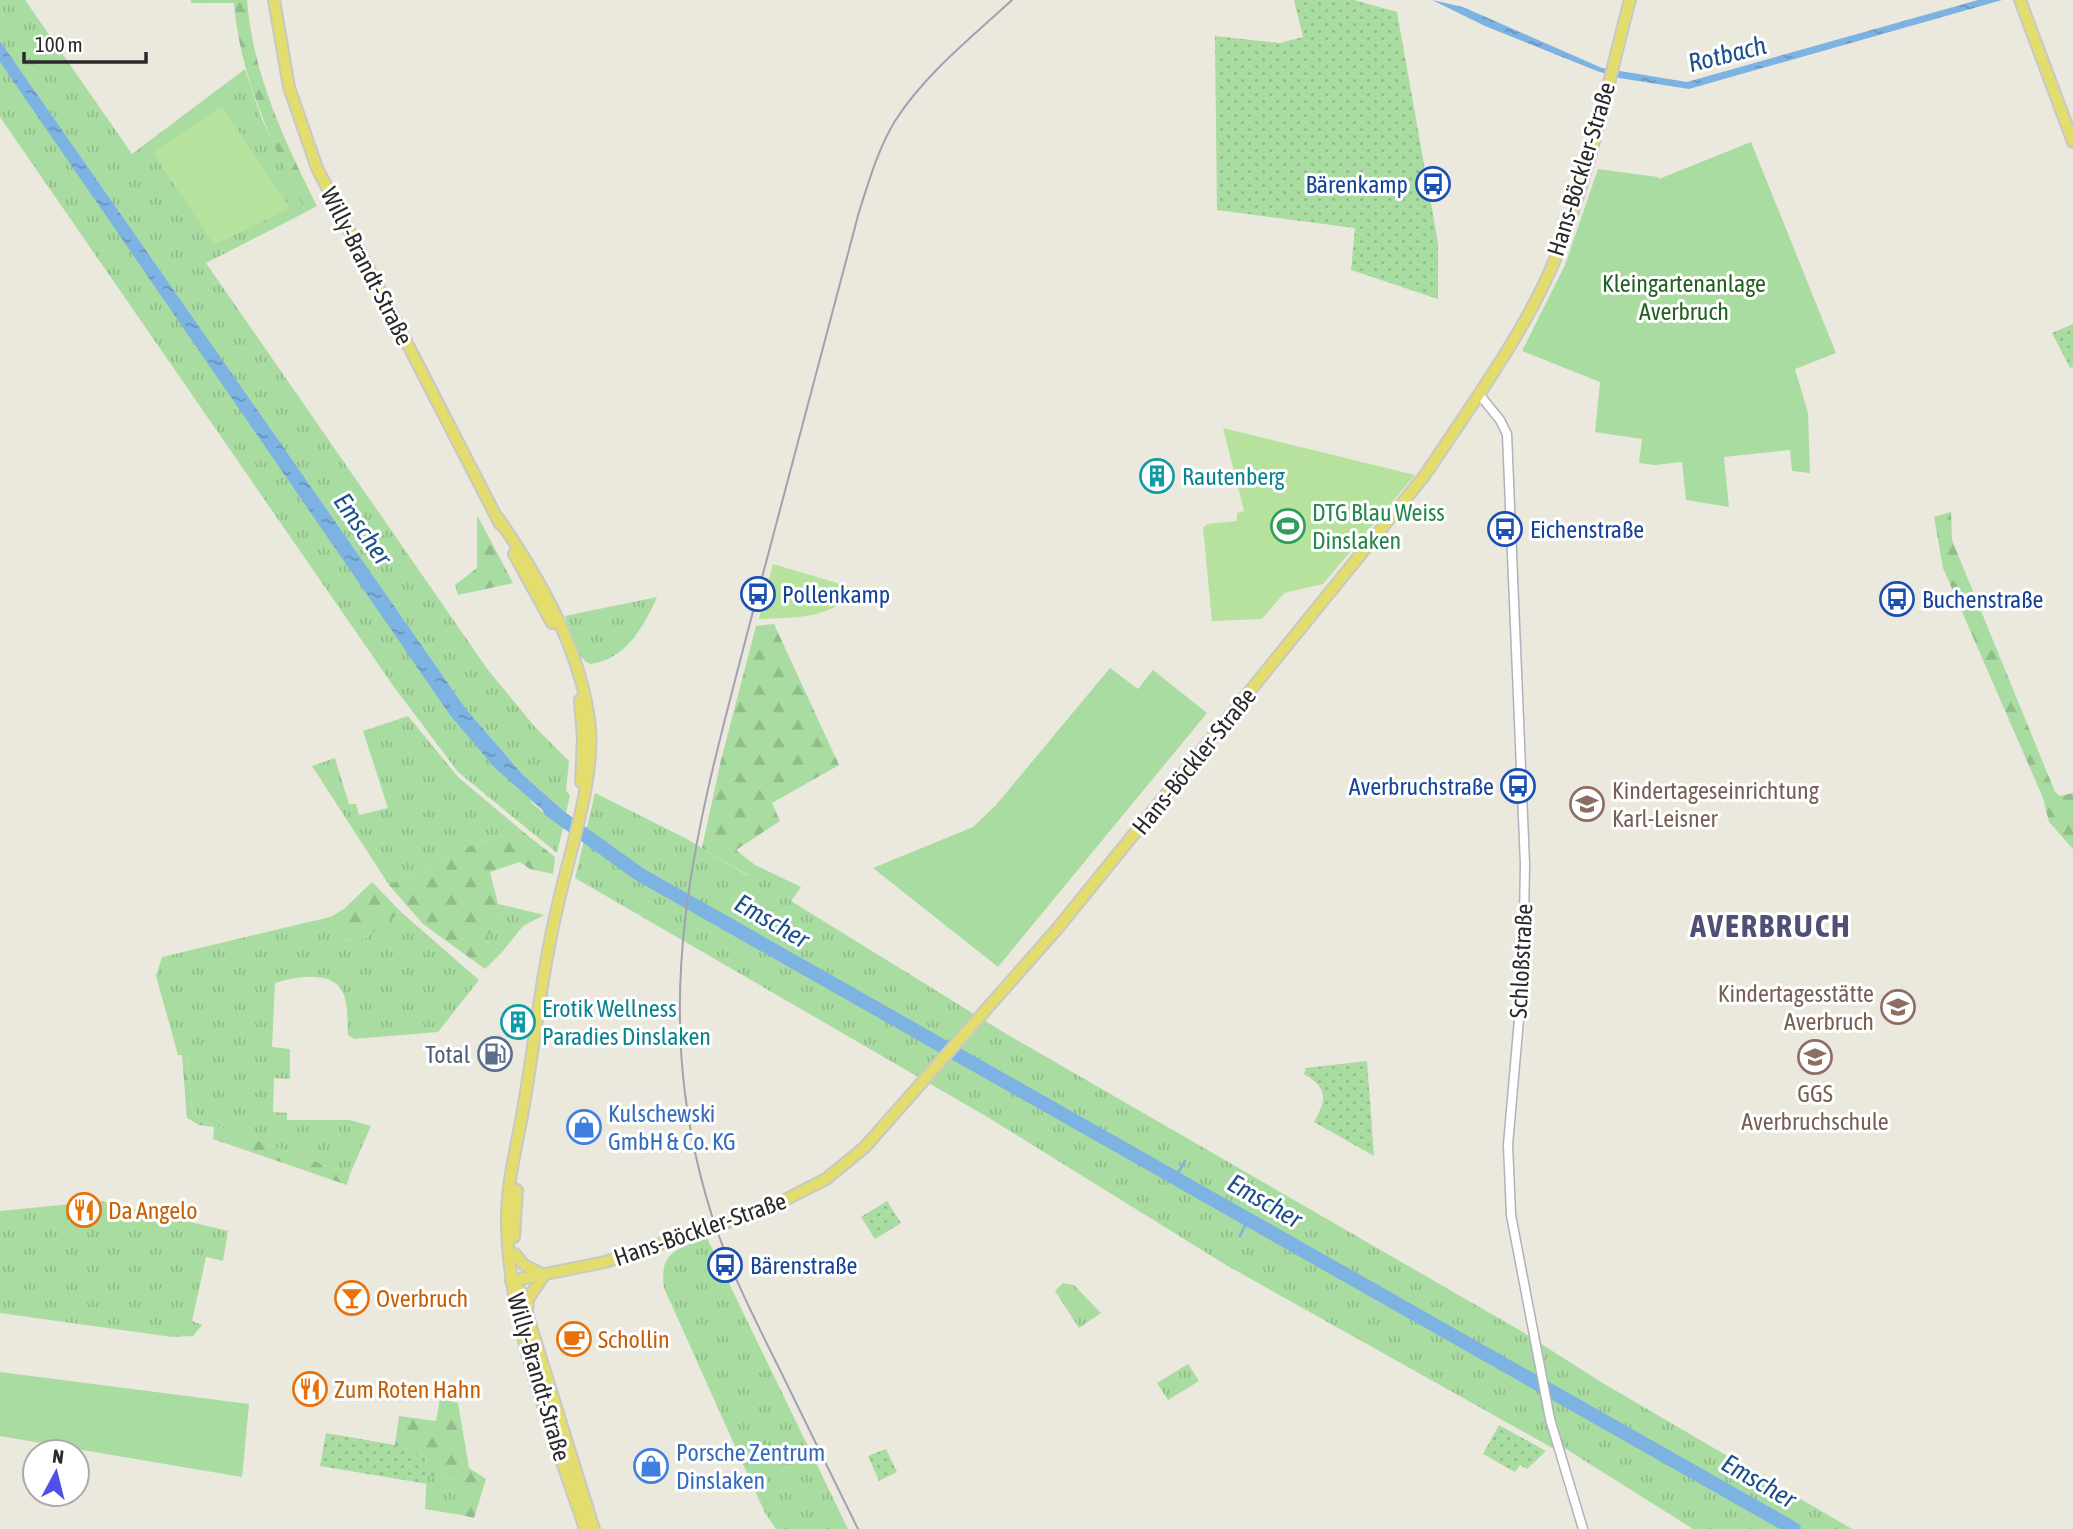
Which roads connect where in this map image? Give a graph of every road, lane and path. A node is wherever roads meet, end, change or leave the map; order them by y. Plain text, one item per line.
1 (274, 0) edge
2 (1630, 0) edge
3 (2020, 0) edge
4 (2073, 142) edge
5 (1479, 394) junction
6 (522, 1120) junction
7 (515, 1254) junction
8 (544, 1275) junction
9 (514, 1281) junction
10 (527, 1314) junction
11 (588, 1529) edge
12 (1583, 1529) edge

1 - 6 main road, Willy-Brandt-Straße
2 - 5 main road, Hans-Böckler-Straße
3 - 4 main road
5 - 8 main road, Hans-Böckler-Straße
5 - 12 street, Schloßstraße
6 - 7 main road, Willy-Brandt-Straße
6 - 9 main road, Willy-Brandt-Straße
7 - 8 main road
7 - 9 main road, Willy-Brandt-Straße
8 - 9 main road, Hans-Böckler-Straße
8 - 10 main road
9 - 10 main road, Willy-Brandt-Straße
9 - 11 main road, Willy-Brandt-Straße
10 - 11 main road, Willy-Brandt-Straße

